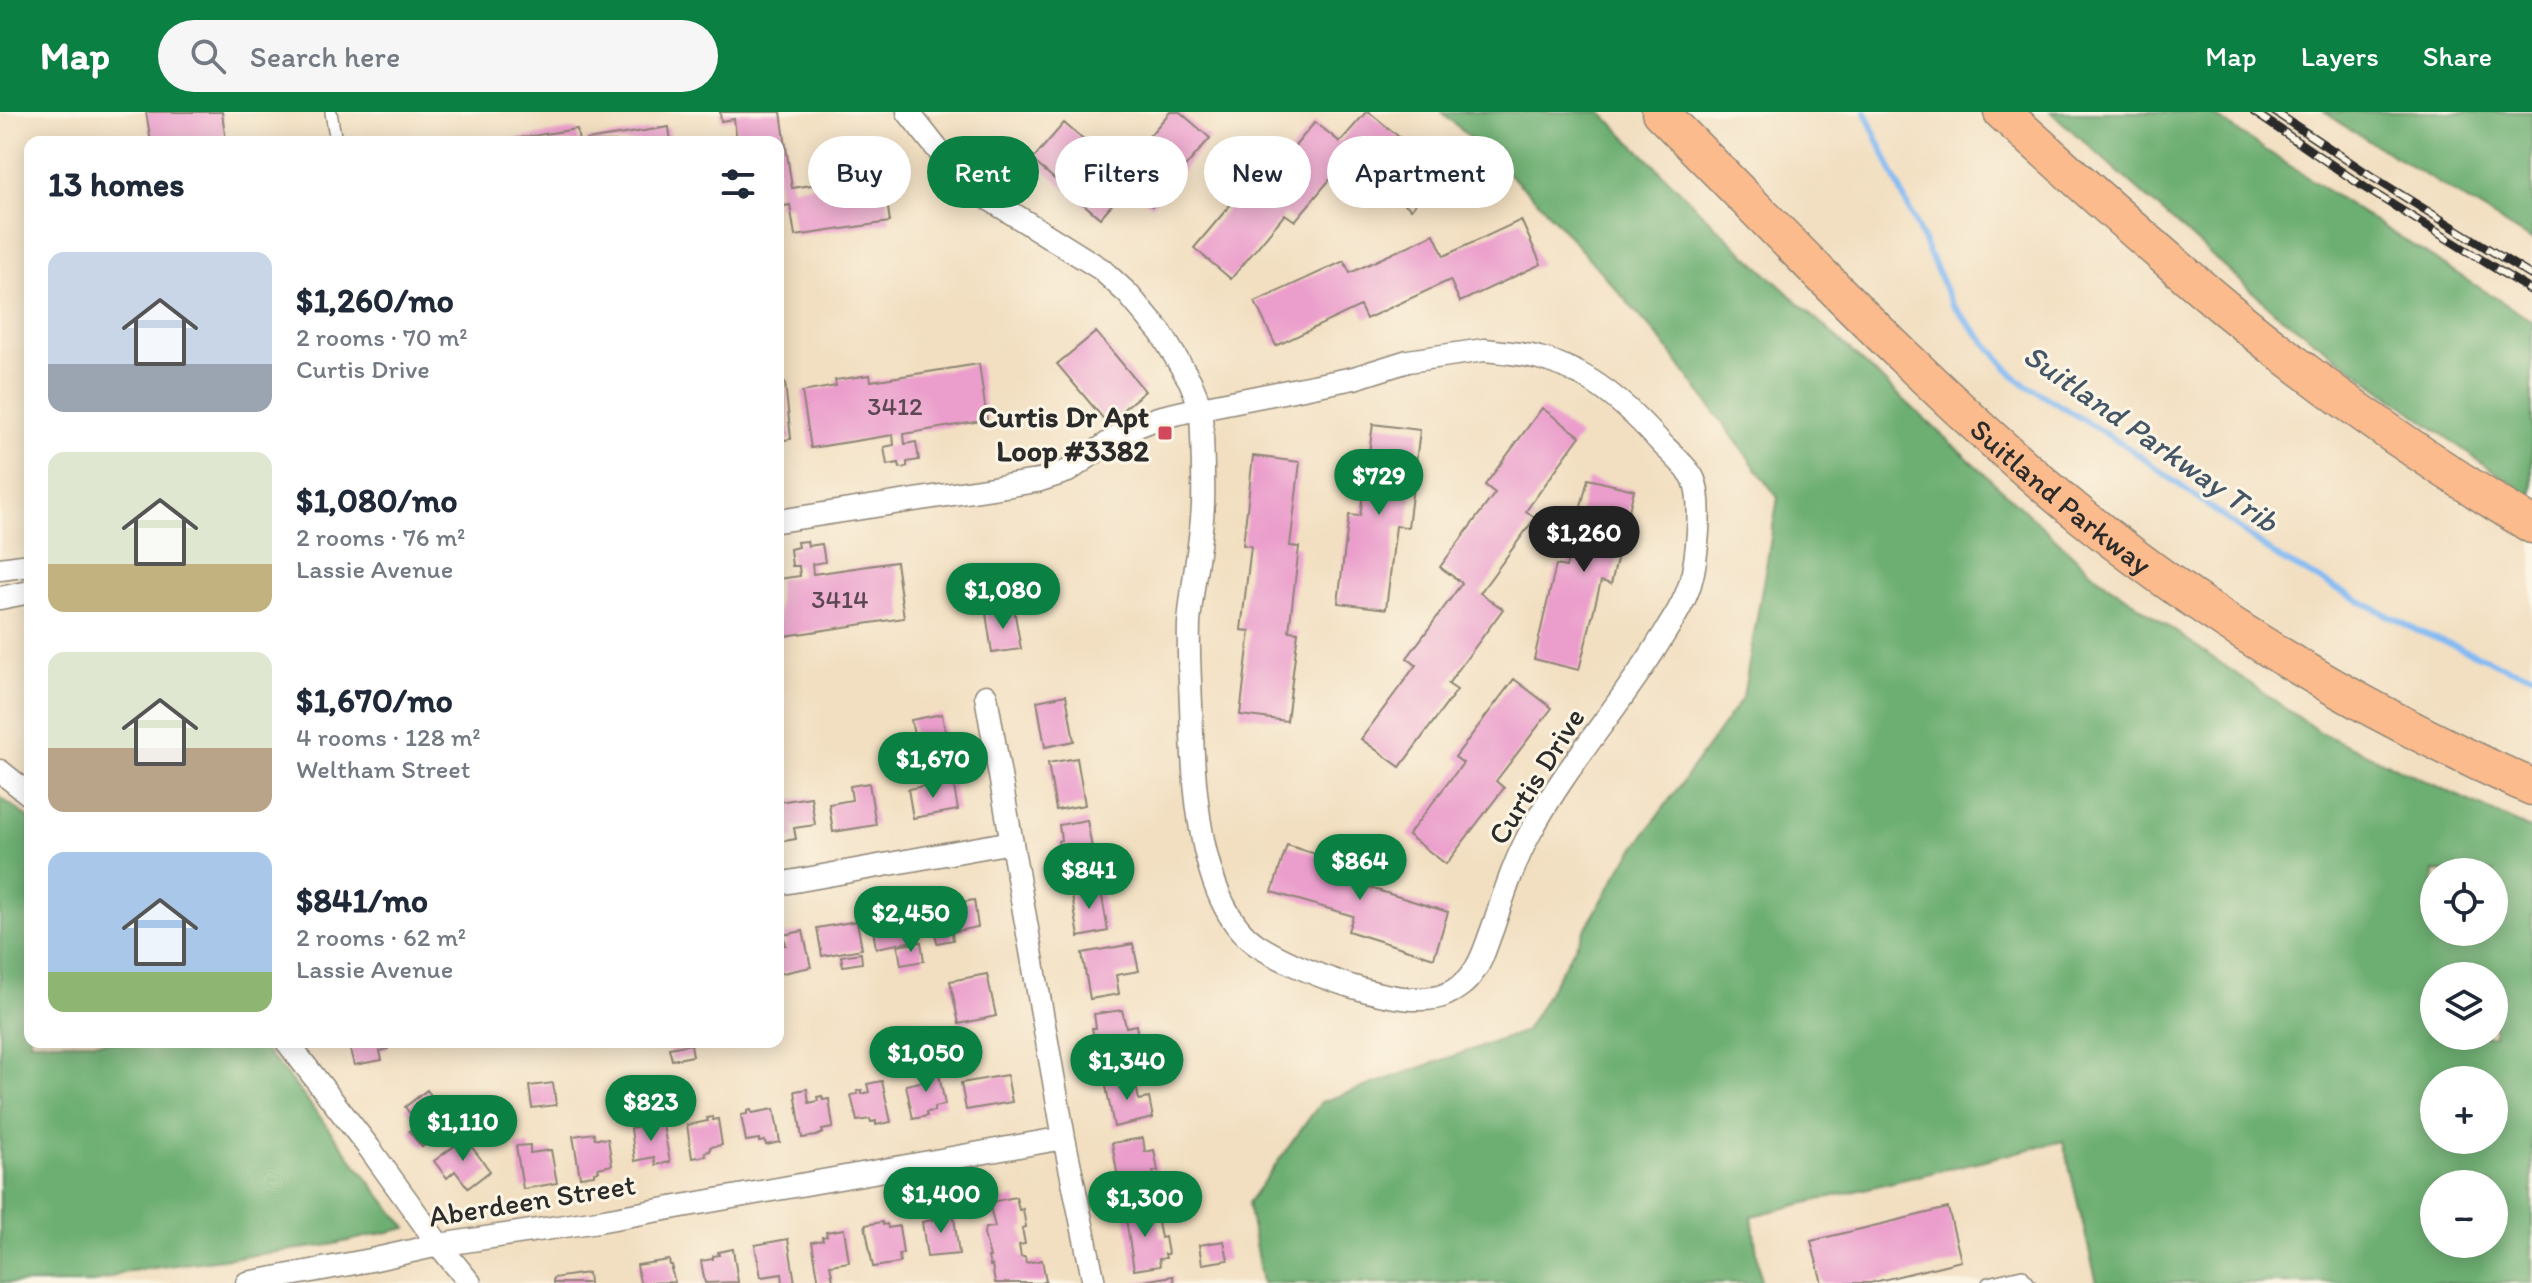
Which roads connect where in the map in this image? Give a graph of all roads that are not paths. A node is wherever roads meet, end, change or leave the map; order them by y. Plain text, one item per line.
1 (331, 112) edge
2 (908, 112) edge
3 (1660, 112) edge
4 (2002, 112) edge
5 (335, 136) edge
6 (1201, 408) junction
7 (784, 520) edge
8 (2532, 525) edge
9 (24, 566) edge
10 (0, 569) edge
11 (24, 593) edge
12 (0, 598) edge
13 (986, 696) dead end
14 (0, 771) edge
15 (2532, 787) edge
16 (24, 790) edge
17 (1012, 842) junction
18 (784, 883) edge
19 (292, 1048) edge
20 (1064, 1138) junction
21 (439, 1245) junction
22 (247, 1283) edge
23 (470, 1283) edge
24 (1094, 1283) edge
25 (1988, 1283) edge
26 (2029, 1283) edge

1 - 5 lane
2 - 6 street, Curtis Drive
3 - 15 highway, Suitland Parkway
4 - 8 highway
6 - 6 street, Curtis Drive
6 - 7 street, Curtis Drive
9 - 10 street
11 - 12 street
13 - 17 street
14 - 16 street
17 - 18 street
17 - 20 street
19 - 21 street
20 - 21 street, Aberdeen Street
20 - 24 street
21 - 22 street, Aberdeen Street
21 - 23 street
25 - 26 lane

